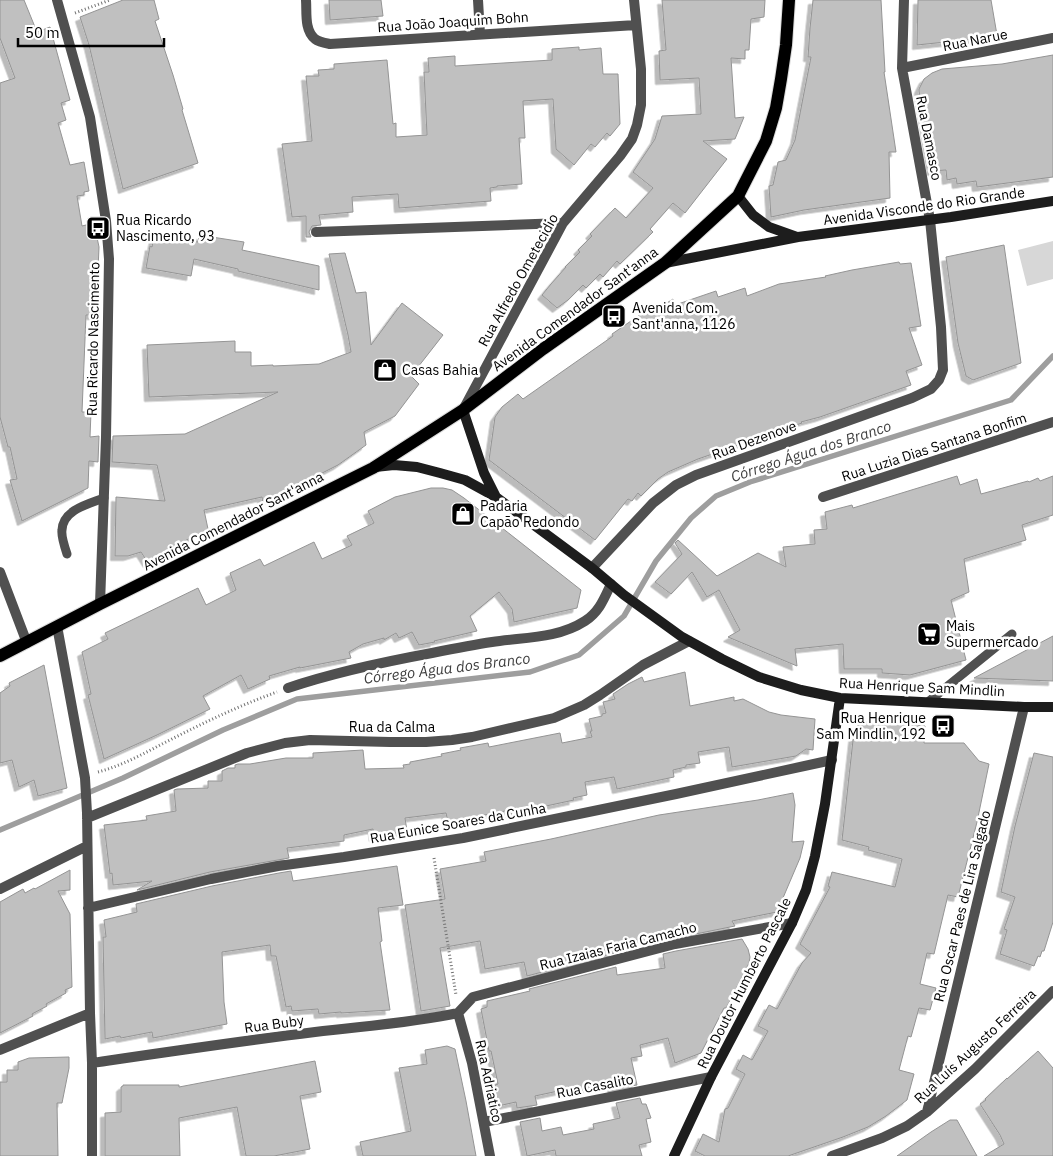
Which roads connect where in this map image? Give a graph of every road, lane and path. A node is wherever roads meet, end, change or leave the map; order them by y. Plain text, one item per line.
1 (57, 0) edge
2 (110, 0) edge
3 (306, 0) edge
4 (478, 0) edge
5 (634, 0) edge
6 (789, 0) edge
7 (904, 0) edge
8 (63, 18) junction
9 (636, 25) junction
10 (480, 34) junction
11 (1053, 38) edge
12 (902, 68) junction
13 (738, 196) junction
14 (1053, 201) edge
15 (930, 220) junction
16 (563, 223) junction
17 (316, 232) dead end
18 (798, 237) junction
19 (665, 263) junction
20 (943, 370) joint
21 (463, 410) junction
22 (1053, 422) edge
23 (372, 468) junction
24 (496, 496) junction
25 (823, 497) dead end
26 (104, 498) junction
27 (67, 554) dead end
28 (592, 568) junction
29 (0, 572) edge
30 (615, 588) junction
31 (100, 604) junction
32 (57, 626) junction
33 (1012, 634) dead end
34 (686, 639) junction
35 (27, 643) junction
36 (0, 656) edge
37 (288, 688) joint
38 (840, 698) junction
39 (928, 702) junction
40 (1024, 707) junction
41 (1053, 707) edge
42 (832, 760) junction
43 (85, 777) junction
44 (87, 816) junction
45 (431, 843) junction
46 (87, 846) junction
47 (0, 889) edge
48 (88, 908) junction
49 (792, 923) junction
50 (1053, 991) edge
51 (90, 1013) junction
52 (458, 1013) junction
53 (0, 1050) edge
54 (92, 1063) junction
55 (711, 1078) junction
56 (927, 1112) junction
57 (484, 1122) junction
58 (92, 1156) edge
59 (490, 1156) edge
60 (674, 1156) edge
61 (832, 1156) edge

1 - 8 street, Rua Ricardo Nascimento
2 - 8 path
3 - 10 street, Rua João Joaquim Bohn
4 - 10 street
5 - 9 street, Rua Alfredo Ometecidio
6 - 13 main road, Avenida Comendador Sant'anna
7 - 12 street, Rua Damasco
8 - 26 street, Rua Ricardo Nascimento
9 - 10 street, Rua João Joaquim Bohn
9 - 16 street, Rua Alfredo Ometecidio
11 - 12 street, Rua Narue
12 - 15 street, Rua Damasco
13 - 18 street, Avenida Visconde do Rio Grande
13 - 19 main road, Avenida Comendador Sant'anna
14 - 15 street, Avenida Visconde do Rio Grande
15 - 18 street, Avenida Visconde do Rio Grande
15 - 20 street, Rua Damasco
16 - 17 street
16 - 21 street, Rua Alfredo Ometecidio
18 - 19 street, Avenida Visconde do Rio Grande
19 - 21 main road, Avenida Comendador Sant'anna
20 - 28 street, Rua Dezenove
21 - 23 main road, Avenida Comendador Sant'anna
21 - 24 street
22 - 25 street, Rua Luzia Dias Santana Bonfim
23 - 24 street, Rua Henrique Sam Mindlin
23 - 31 main road, Avenida Comendador Sant'anna
24 - 28 street, Rua Henrique Sam Mindlin
26 - 27 lane
26 - 31 street, Rua Ricardo Nascimento
28 - 30 street, Rua Henrique Sam Mindlin
29 - 35 street
30 - 34 street, Rua Henrique Sam Mindlin
30 - 37 street
31 - 32 main road, Avenida Comendador Sant'anna
32 - 35 main road, Avenida Comendador Sant'anna
32 - 43 street
33 - 39 lane
34 - 38 street, Rua Henrique Sam Mindlin
34 - 44 street, Rua da Calma
35 - 36 main road, Avenida Comendador Sant'anna
37 - 43 path
38 - 39 street, Rua Henrique Sam Mindlin
38 - 42 street, Rua Doutor Humberto Pascale
39 - 40 street, Rua Henrique Sam Mindlin
40 - 41 street, Rua Henrique Sam Mindlin
40 - 56 street, Rua Oscar Paes de Lira Salgado
42 - 45 street, Rua Eunice Soares da Cunha
42 - 49 street, Rua Doutor Humberto Pascale
43 - 44 street
44 - 46 street
45 - 48 street, Rua Eunice Soares da Cunha
45 - 52 path
46 - 47 street
46 - 48 street
48 - 51 street
49 - 52 street, Rua Izaias Faria Camacho
49 - 55 street, Rua Doutor Humberto Pascale
50 - 56 street, Rua Luís Augusto Ferreira
51 - 53 street
51 - 54 street
52 - 54 street, Rua Buby
52 - 57 street, Rua Adriatico
54 - 58 street
55 - 57 street, Rua Casalito
55 - 60 street, Rua Doutor Humberto Pascale
56 - 61 street, Rua Luís Augusto Ferreira
57 - 59 street, Rua Adriatico

